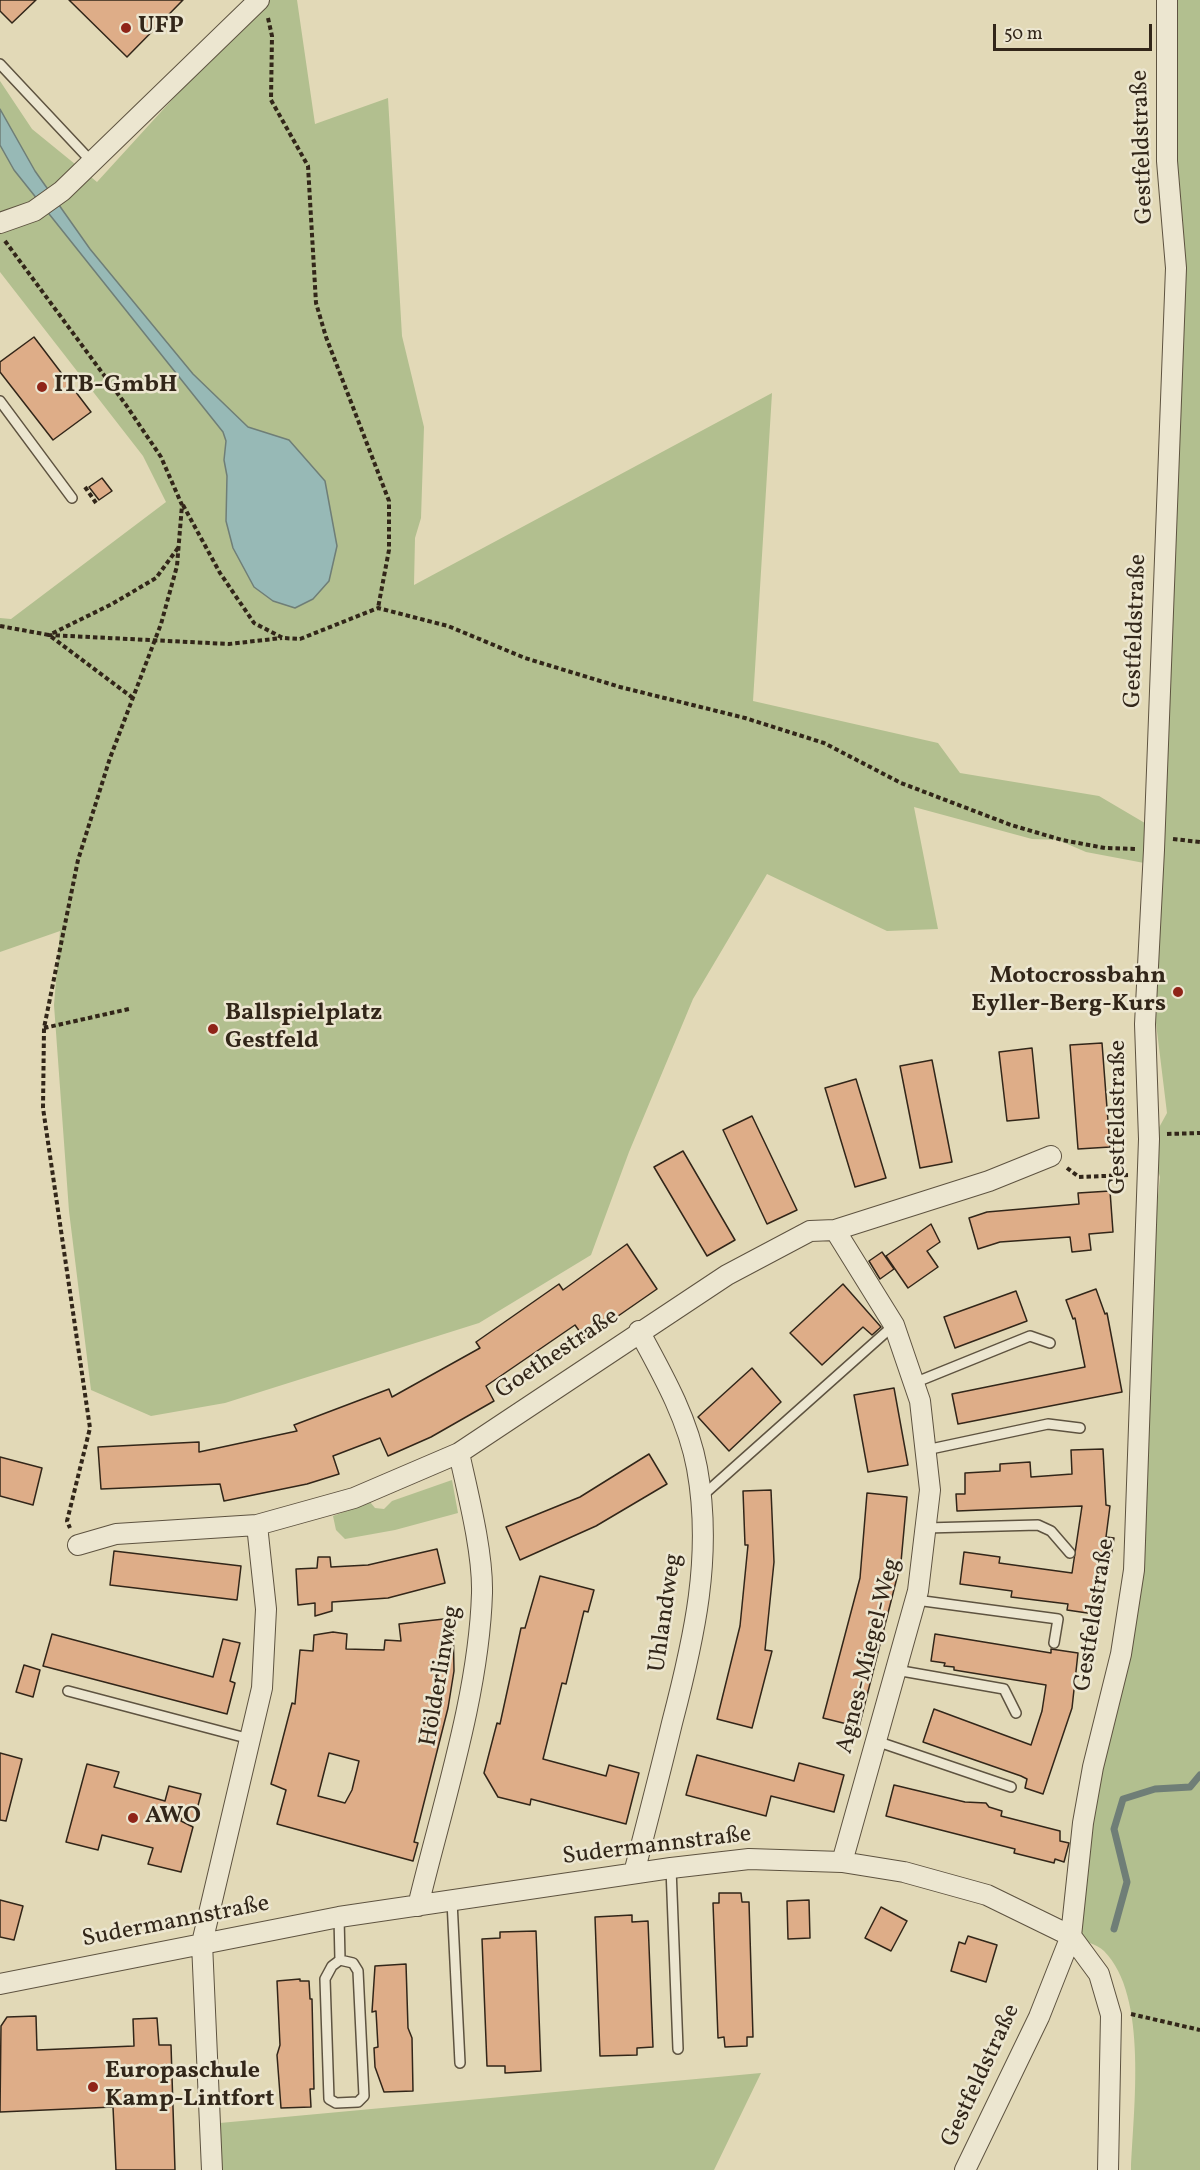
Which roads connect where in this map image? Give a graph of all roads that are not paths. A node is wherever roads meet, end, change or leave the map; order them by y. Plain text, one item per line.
1 (1167, 0) edge
2 (262, 5) edge
3 (0, 64) edge
4 (91, 161) junction
5 (1, 233) edge
6 (0, 401) edge
7 (72, 498) dead end
8 (1051, 1156) road end
9 (835, 1230) junction
10 (894, 1325) junction
11 (639, 1331) junction
12 (1050, 1343) dead end
13 (914, 1383) junction
14 (1080, 1428) dead end
15 (926, 1450) junction
16 (459, 1453) junction
17 (700, 1497) junction
18 (257, 1525) junction
19 (926, 1528) junction
20 (78, 1545) road end
21 (1070, 1553) dead end
22 (916, 1600) junction
23 (1054, 1643) dead end
24 (896, 1670) junction
25 (68, 1691) dead end
26 (1016, 1713) dead end
27 (250, 1739) junction
28 (876, 1741) junction
29 (1011, 1787) dead end
30 (842, 1862) junction
31 (671, 1868) junction
32 (634, 1873) junction
33 (452, 1901) junction
34 (418, 1906) junction
35 (339, 1917) junction
36 (1071, 1936) junction
37 (202, 1943) junction
38 (340, 1960) junction
39 (0, 1984) edge
40 (678, 2049) dead end
41 (460, 2063) dead end
42 (212, 2170) edge
43 (965, 2170) edge
44 (1108, 2170) edge

1 - 36 street, Gestfeldstraße
2 - 4 street
3 - 4 lane
4 - 5 street
6 - 7 lane
8 - 9 street, Goethestraße
9 - 10 street, Agnes-Miegel-Weg
9 - 11 street, Goethestraße
10 - 13 street, Agnes-Miegel-Weg
10 - 17 lane
11 - 16 street, Goethestraße
11 - 17 street, Uhlandweg
12 - 13 lane
13 - 15 street, Agnes-Miegel-Weg
14 - 15 lane
15 - 19 street, Agnes-Miegel-Weg
16 - 18 street, Goethestraße
16 - 34 street, Hölderlinweg
17 - 32 street, Uhlandweg
18 - 20 street, Goethestraße
18 - 27 street
19 - 21 lane
19 - 22 street, Agnes-Miegel-Weg
22 - 23 lane
22 - 24 street, Agnes-Miegel-Weg
24 - 26 lane
24 - 28 street, Agnes-Miegel-Weg
25 - 27 lane
27 - 37 street
28 - 29 lane
28 - 30 street, Agnes-Miegel-Weg
30 - 31 street, Sudermannstraße
30 - 36 street, Sudermannstraße
31 - 32 street, Sudermannstraße
31 - 40 lane
32 - 33 street, Sudermannstraße
33 - 34 street, Sudermannstraße
33 - 41 lane
34 - 35 street, Sudermannstraße
35 - 37 street, Sudermannstraße
35 - 38 lane
36 - 43 street, Gestfeldstraße
36 - 44 street, Sudermannstraße
37 - 39 street, Sudermannstraße
37 - 42 street
38 - 38 lane

